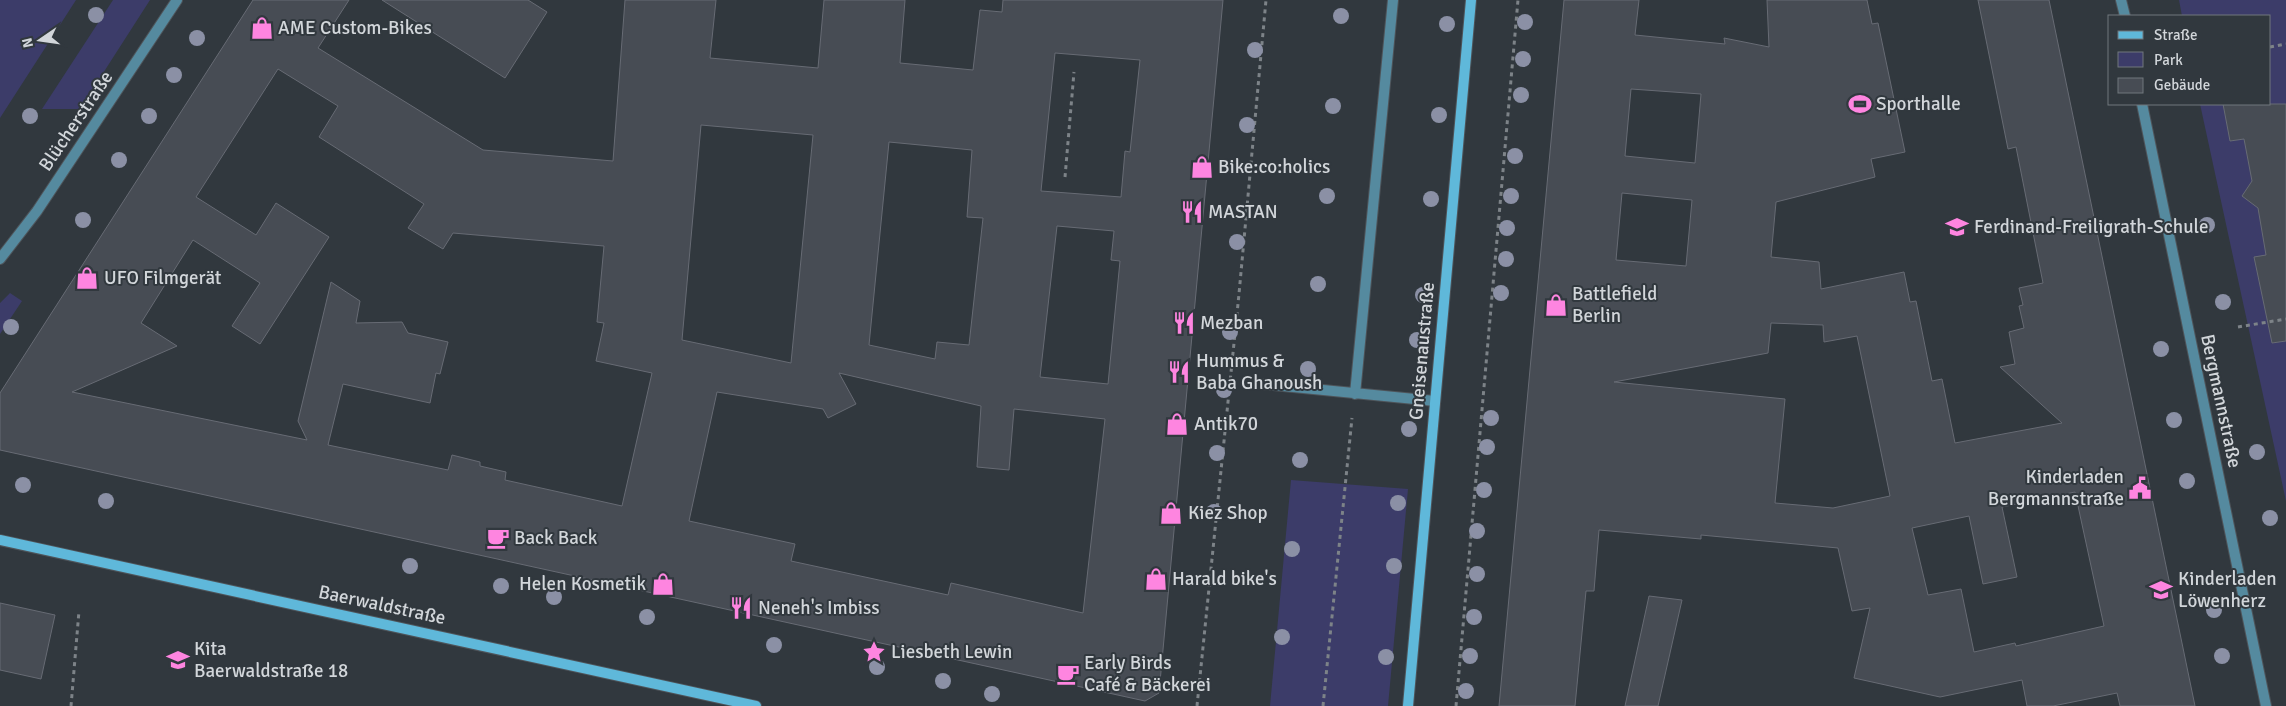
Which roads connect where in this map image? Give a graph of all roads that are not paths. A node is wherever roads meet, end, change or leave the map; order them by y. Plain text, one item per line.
1 (177, 0) edge
2 (1392, 0) edge
3 (1471, 0) edge
4 (2121, 0) edge
5 (2125, 15) edge
6 (2142, 105) edge
7 (0, 260) edge
8 (1263, 384) dead end
9 (1354, 394) junction
10 (1435, 401) junction
11 (0, 540) edge
12 (756, 706) edge
13 (1408, 706) edge
14 (2266, 706) edge

1 - 7 street, Blücherstraße
2 - 9 street
3 - 10 street, Gneisenaustraße
4 - 5 street
6 - 14 street, Bergmannstraße
8 - 9 street
9 - 10 street
10 - 13 street, Gneisenaustraße
11 - 12 street, Baerwaldstraße

